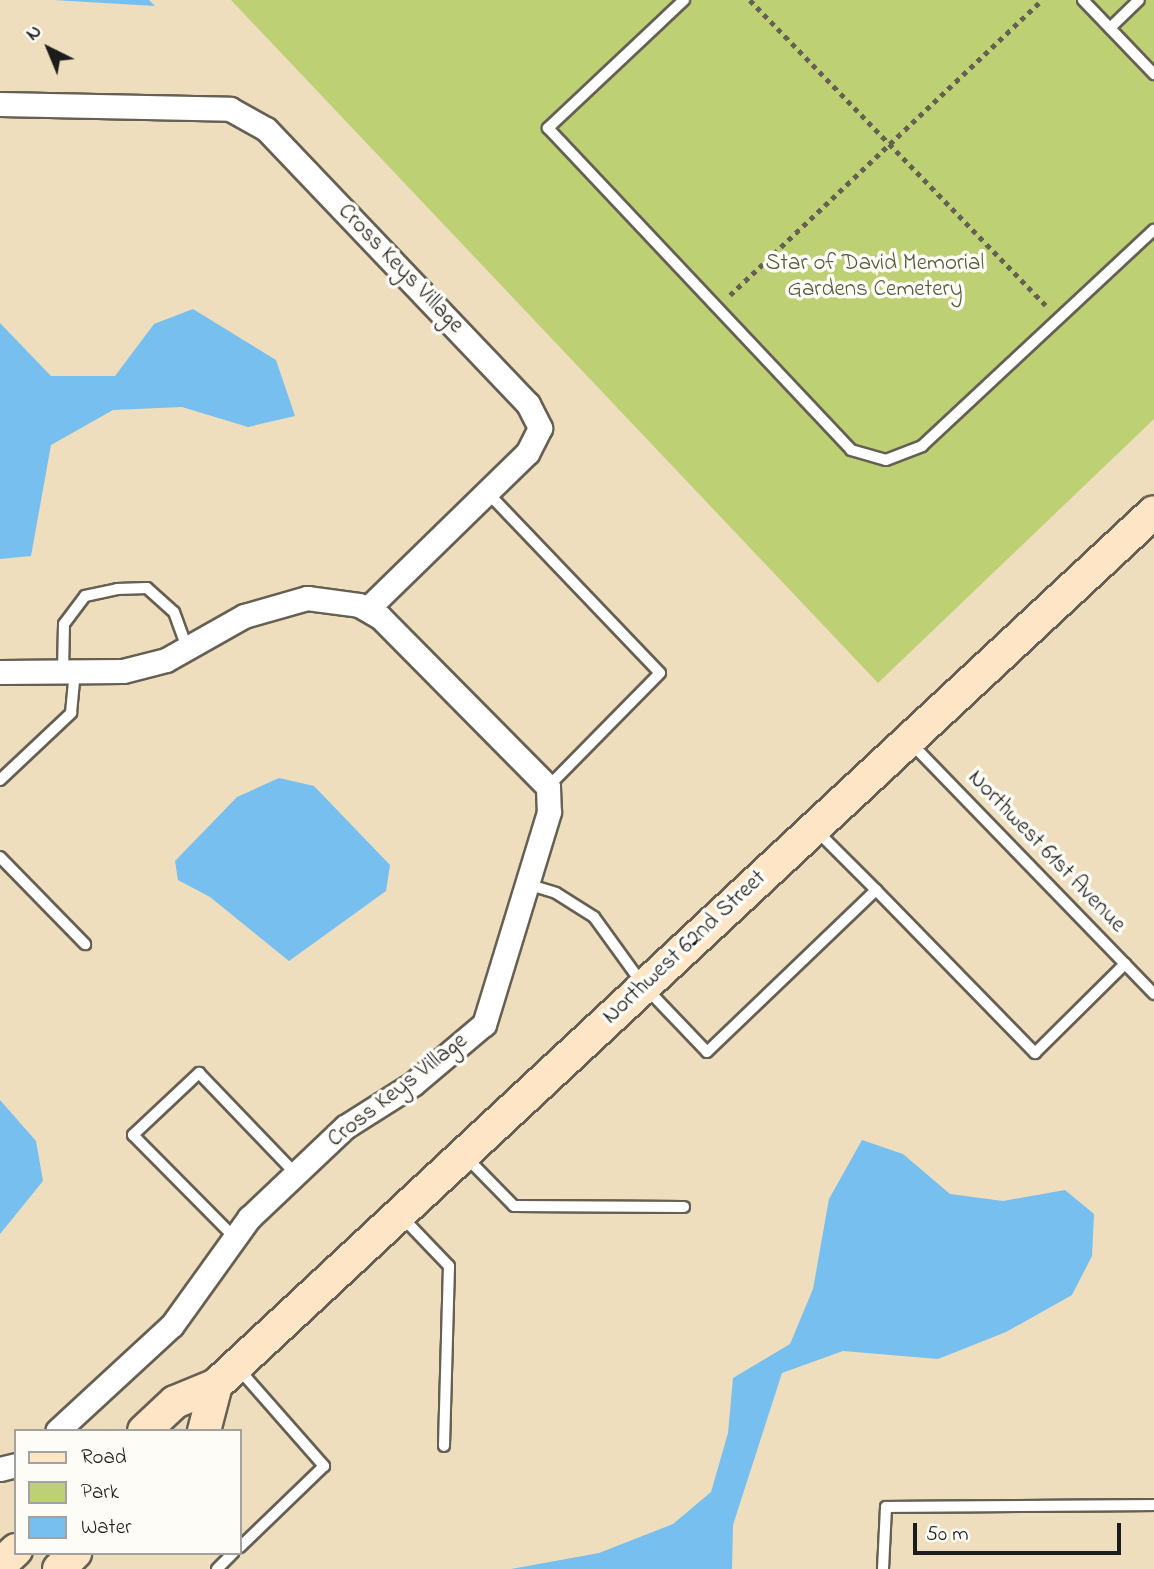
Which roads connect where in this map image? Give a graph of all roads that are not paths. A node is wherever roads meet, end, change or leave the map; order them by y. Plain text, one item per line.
1 (684, 0) edge
2 (1083, 0) edge
3 (1139, 0) edge
4 (1110, 28) junction
5 (1154, 74) edge
6 (0, 104) edge
7 (1154, 230) edge
8 (487, 492) junction
9 (1154, 512) edge
10 (367, 609) junction
11 (187, 648) junction
12 (0, 672) edge
13 (69, 672) junction
14 (909, 740) junction
15 (0, 780) edge
16 (548, 787) junction
17 (814, 828) junction
18 (0, 858) edge
19 (527, 884) junction
20 (876, 890) junction
21 (85, 944) dead end
22 (1125, 964) junction
23 (644, 986) junction
24 (1154, 994) edge
25 (464, 1154) junction
26 (296, 1174) junction
27 (684, 1207) dead end
28 (399, 1214) junction
29 (235, 1238) junction
30 (226, 1375) junction
31 (59, 1429) edge
32 (146, 1429) edge
33 (205, 1429) edge
34 (444, 1446) dead end
35 (1154, 1505) edge
36 (242, 1545) edge
37 (14, 1552) edge
38 (73, 1555) edge
39 (231, 1555) edge
40 (0, 1565) edge
41 (59, 1569) edge
42 (217, 1569) edge
43 (883, 1569) edge

1 - 7 lane
2 - 4 lane
3 - 4 lane
4 - 5 lane
6 - 8 street, Cross Keys Village
8 - 10 street, Cross Keys Village
8 - 16 lane
9 - 14 street, Northwest 62nd Street
10 - 11 street
10 - 16 street
11 - 13 street
11 - 13 lane
12 - 13 street
13 - 15 lane
14 - 17 street, Northwest 62nd Street
14 - 22 lane, Northwest 61st Avenue
16 - 19 street, Cross Keys Village
17 - 20 lane
17 - 23 street, Northwest 62nd Street
18 - 21 lane
19 - 23 lane
19 - 26 street, Cross Keys Village
20 - 22 lane
20 - 23 lane
22 - 24 lane, Northwest 61st Avenue
23 - 25 street, Northwest 62nd Street
25 - 27 lane
25 - 28 street, Northwest 62nd Street
26 - 29 street, Cross Keys Village
26 - 29 lane
28 - 30 street, Northwest 62nd Street
28 - 34 lane
29 - 31 street, Cross Keys Village
30 - 32 street, Northwest 62nd Street
30 - 33 street
30 - 36 lane
35 - 43 lane
37 - 40 street
38 - 41 street
39 - 42 lane

